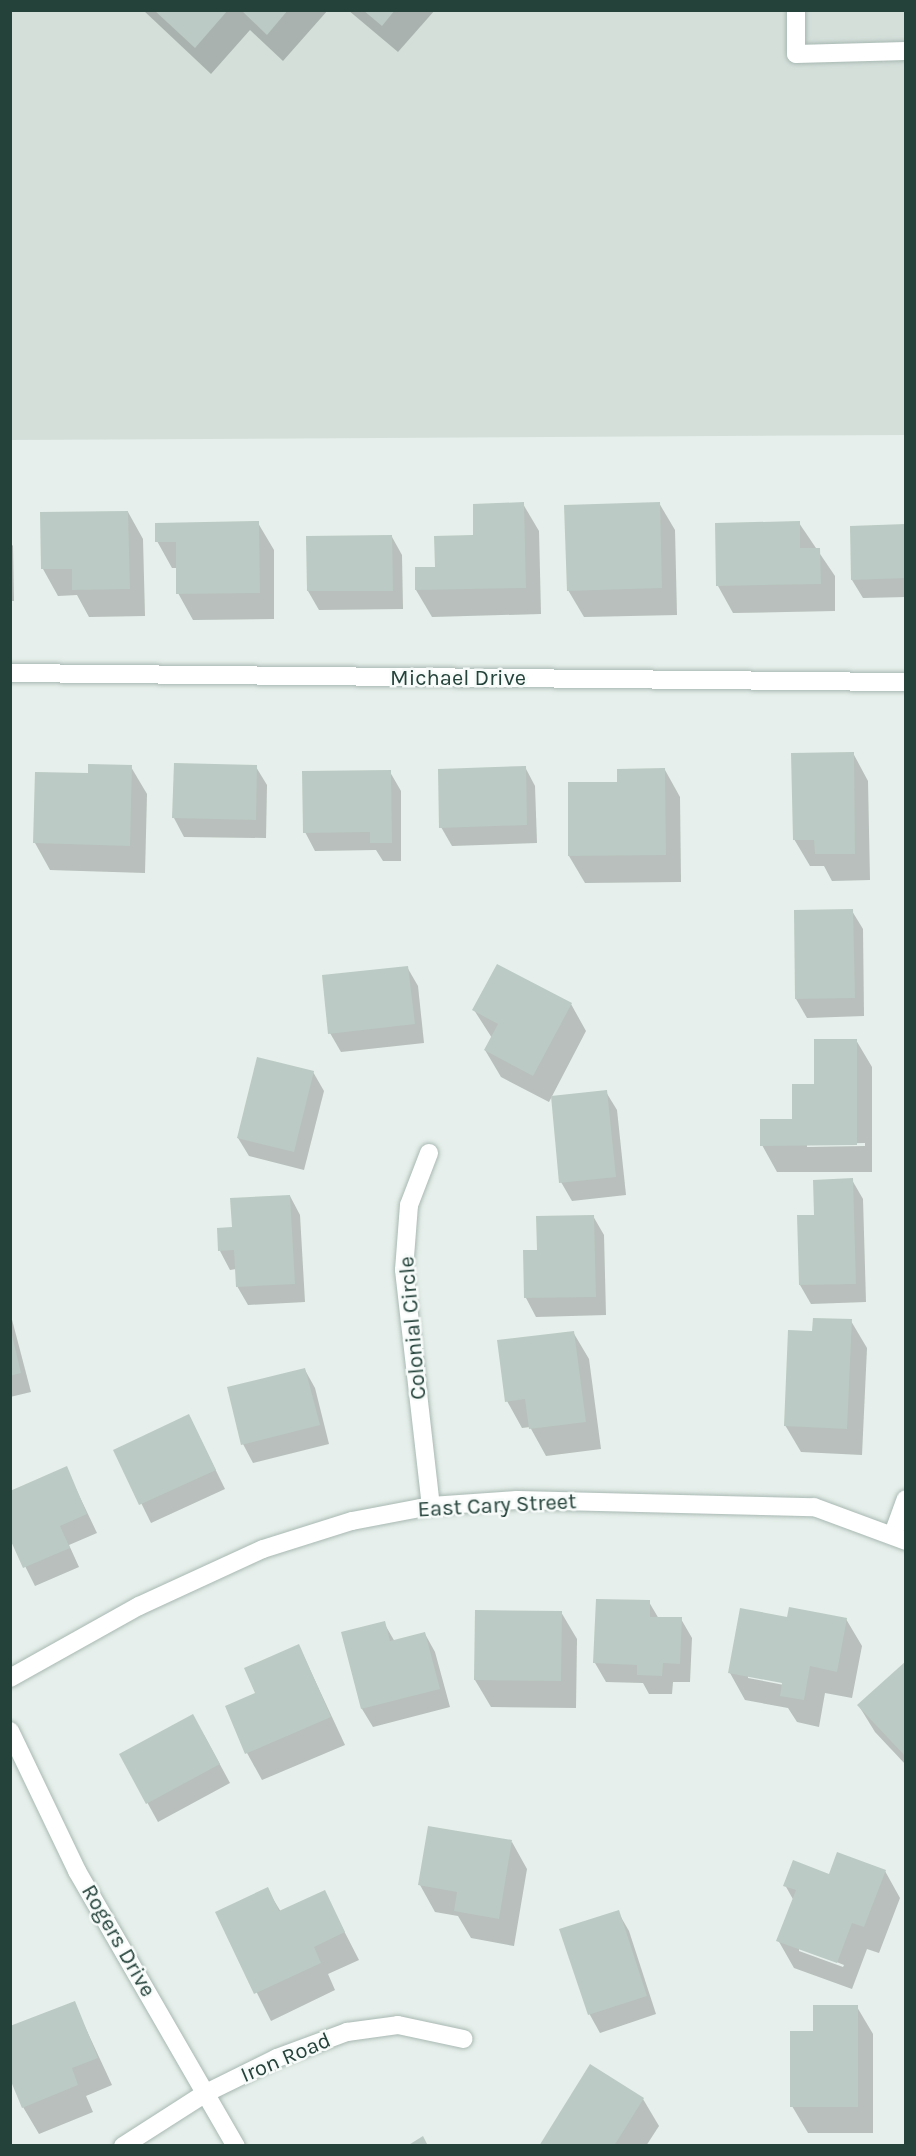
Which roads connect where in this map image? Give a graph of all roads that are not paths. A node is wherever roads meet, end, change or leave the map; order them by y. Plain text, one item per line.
1 (796, 10) edge
2 (906, 51) edge
3 (10, 673) edge
4 (906, 682) edge
5 (429, 1153) dead end
6 (906, 1499) edge
7 (431, 1506) junction
8 (899, 1537) edge
9 (10, 1678) edge
10 (10, 1731) edge
11 (464, 2038) dead end
12 (206, 2094) junction
13 (123, 2145) edge
14 (236, 2145) edge

1 - 2 street
3 - 4 street, Michael Drive
5 - 7 street, Colonial Circle
6 - 8 street
7 - 8 street, East Cary Street
7 - 9 street, East Cary Street
10 - 12 street, Rogers Drive
11 - 12 street, Iron Road
12 - 13 street, Iron Road
12 - 14 street, Rogers Drive

